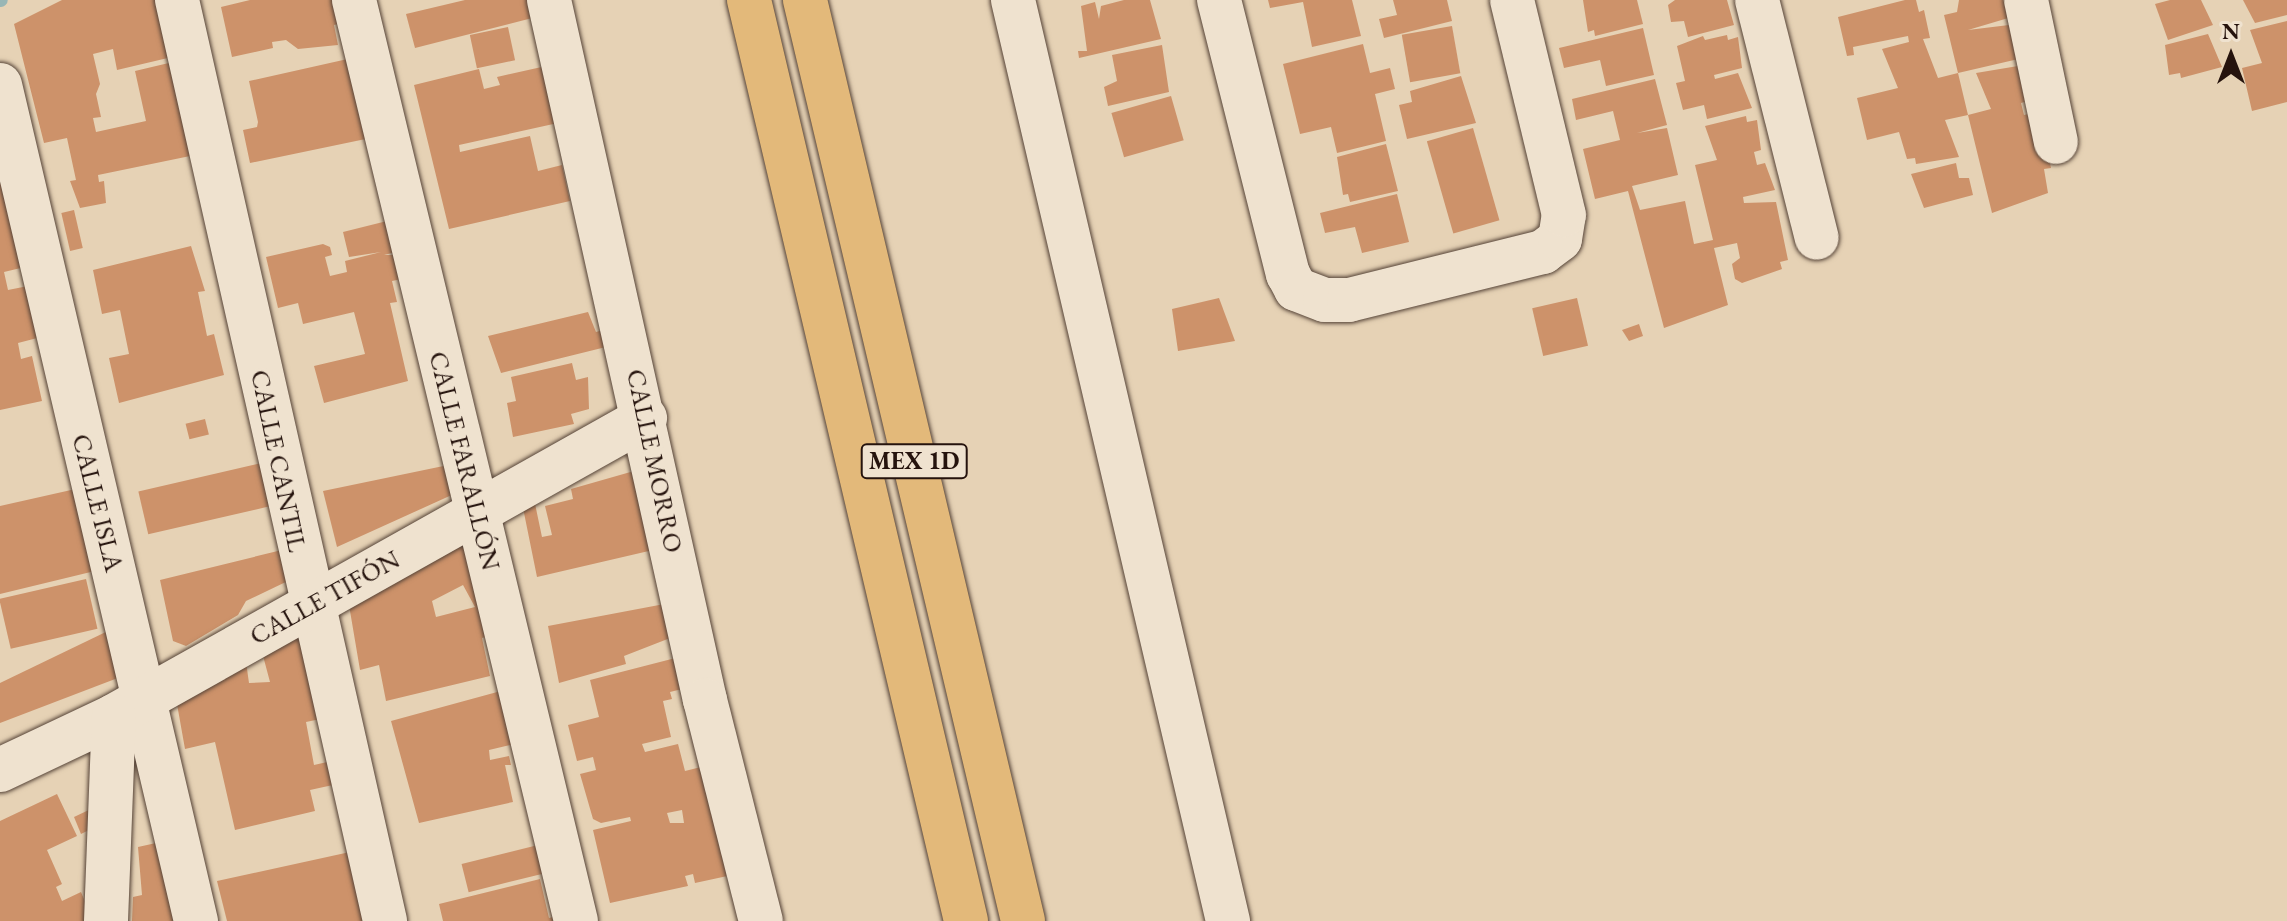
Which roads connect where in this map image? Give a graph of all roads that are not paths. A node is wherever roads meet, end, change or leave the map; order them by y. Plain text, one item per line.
1 (177, 0) edge
2 (354, 0) edge
3 (549, 0) edge
4 (749, 0) edge
5 (805, 0) edge
6 (1013, 0) edge
7 (1219, 0) edge
8 (1512, 0) edge
9 (1757, 0) edge
10 (2026, 0) edge
11 (0, 85) edge
12 (2056, 142) dead end
13 (1817, 238) dead end
14 (645, 418) junction
15 (477, 512) junction
16 (310, 607) junction
17 (129, 708) junction
18 (0, 770) edge
19 (106, 921) edge
20 (196, 921) edge
21 (385, 921) edge
22 (576, 921) edge
23 (761, 921) edge
24 (966, 921) edge
25 (1023, 921) edge
26 (1228, 921) edge

1 - 16 street, CALLE CANTIL
2 - 15 street, CALLE FARALLÓN
3 - 14 street, CALLE MORRO
4 - 24 highway, MEX 1D
5 - 25 highway, MEX 1D
6 - 26 street
7 - 8 street
9 - 13 street
10 - 12 street
11 - 17 street, CALLE ISLA
14 - 15 street, CALLE TIFÓN
14 - 23 street, CALLE MORRO
15 - 16 street, CALLE TIFÓN
15 - 22 street, CALLE FARALLÓN
16 - 17 street, CALLE TIFÓN
16 - 21 street, CALLE CANTIL
17 - 18 street, CALLE TIFÓN
17 - 19 street
17 - 20 street, CALLE ISLA

